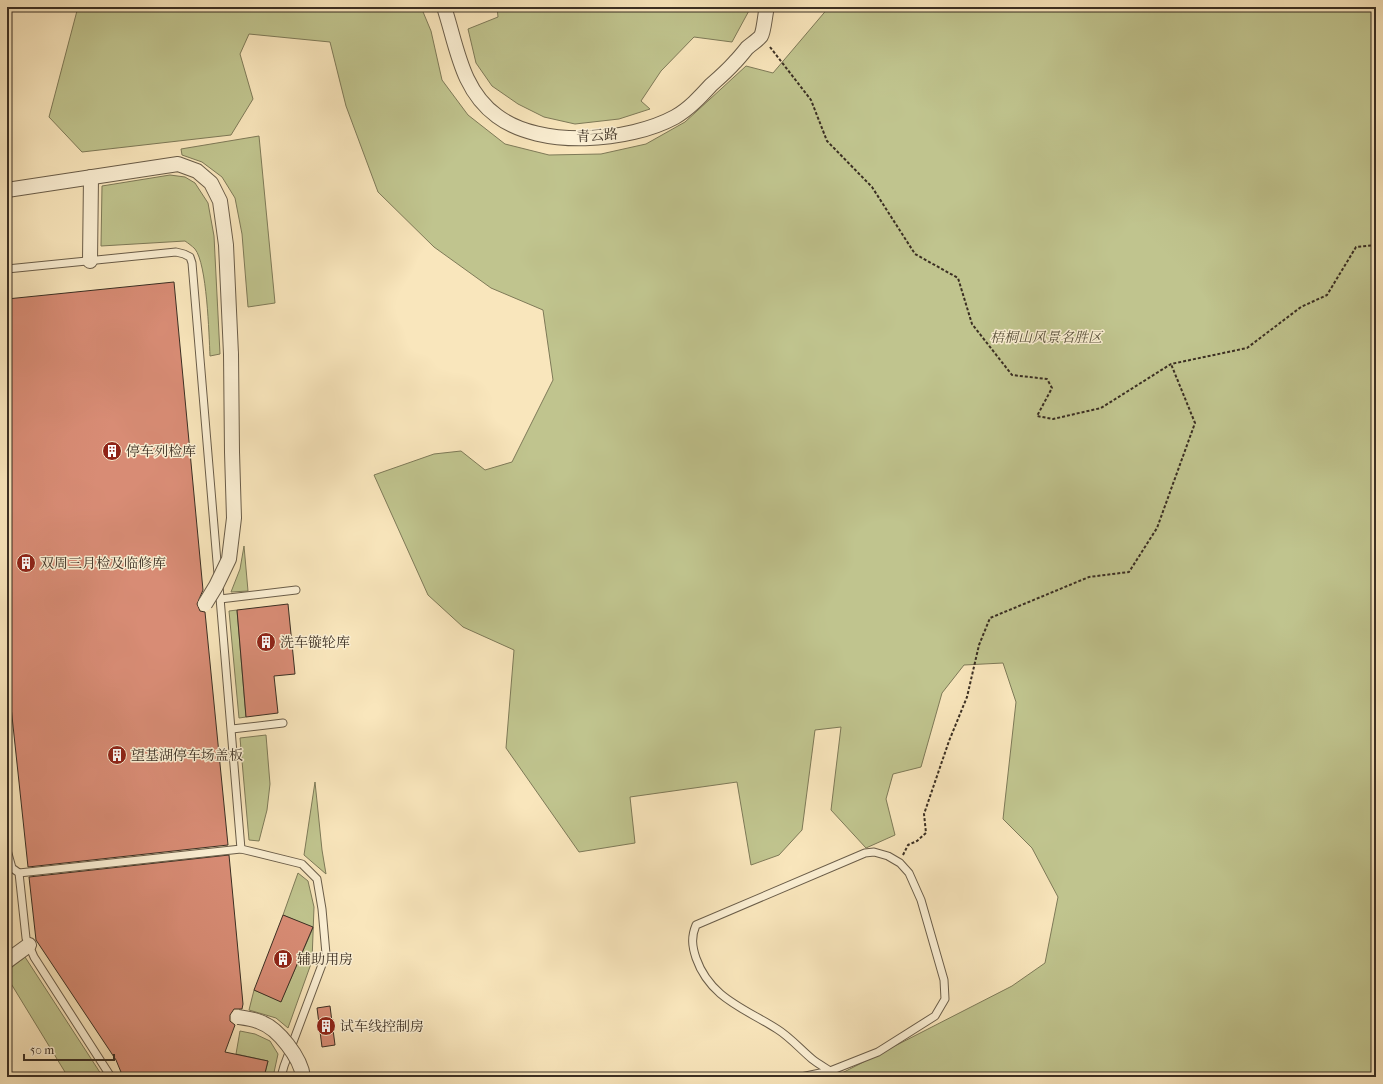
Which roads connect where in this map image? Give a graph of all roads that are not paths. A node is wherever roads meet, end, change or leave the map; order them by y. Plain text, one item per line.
1 (444, 7) edge
2 (767, 7) edge
3 (91, 177) junction
4 (7, 190) edge
5 (90, 261) junction
6 (7, 269) edge
7 (296, 590) dead end
8 (220, 599) junction
9 (205, 604) dead end
10 (283, 723) dead end
11 (232, 729) junction
12 (241, 849) junction
13 (7, 850) edge
14 (19, 873) junction
15 (29, 945) junction
16 (7, 961) edge
17 (238, 1017) dead end
18 (830, 1071) junction
19 (111, 1077) edge
20 (281, 1077) edge
21 (303, 1077) edge
22 (801, 1077) edge

1 - 2 street, 青云路
3 - 4 street
3 - 5 street
3 - 9 street, bridge
5 - 6 lane
5 - 8 lane
7 - 8 lane
8 - 11 lane
10 - 11 lane
11 - 12 lane
12 - 14 lane
12 - 20 lane
13 - 14 lane
14 - 15 lane
15 - 16 street
15 - 19 lane
17 - 21 street, bridge
18 - 18 lane
18 - 22 lane

